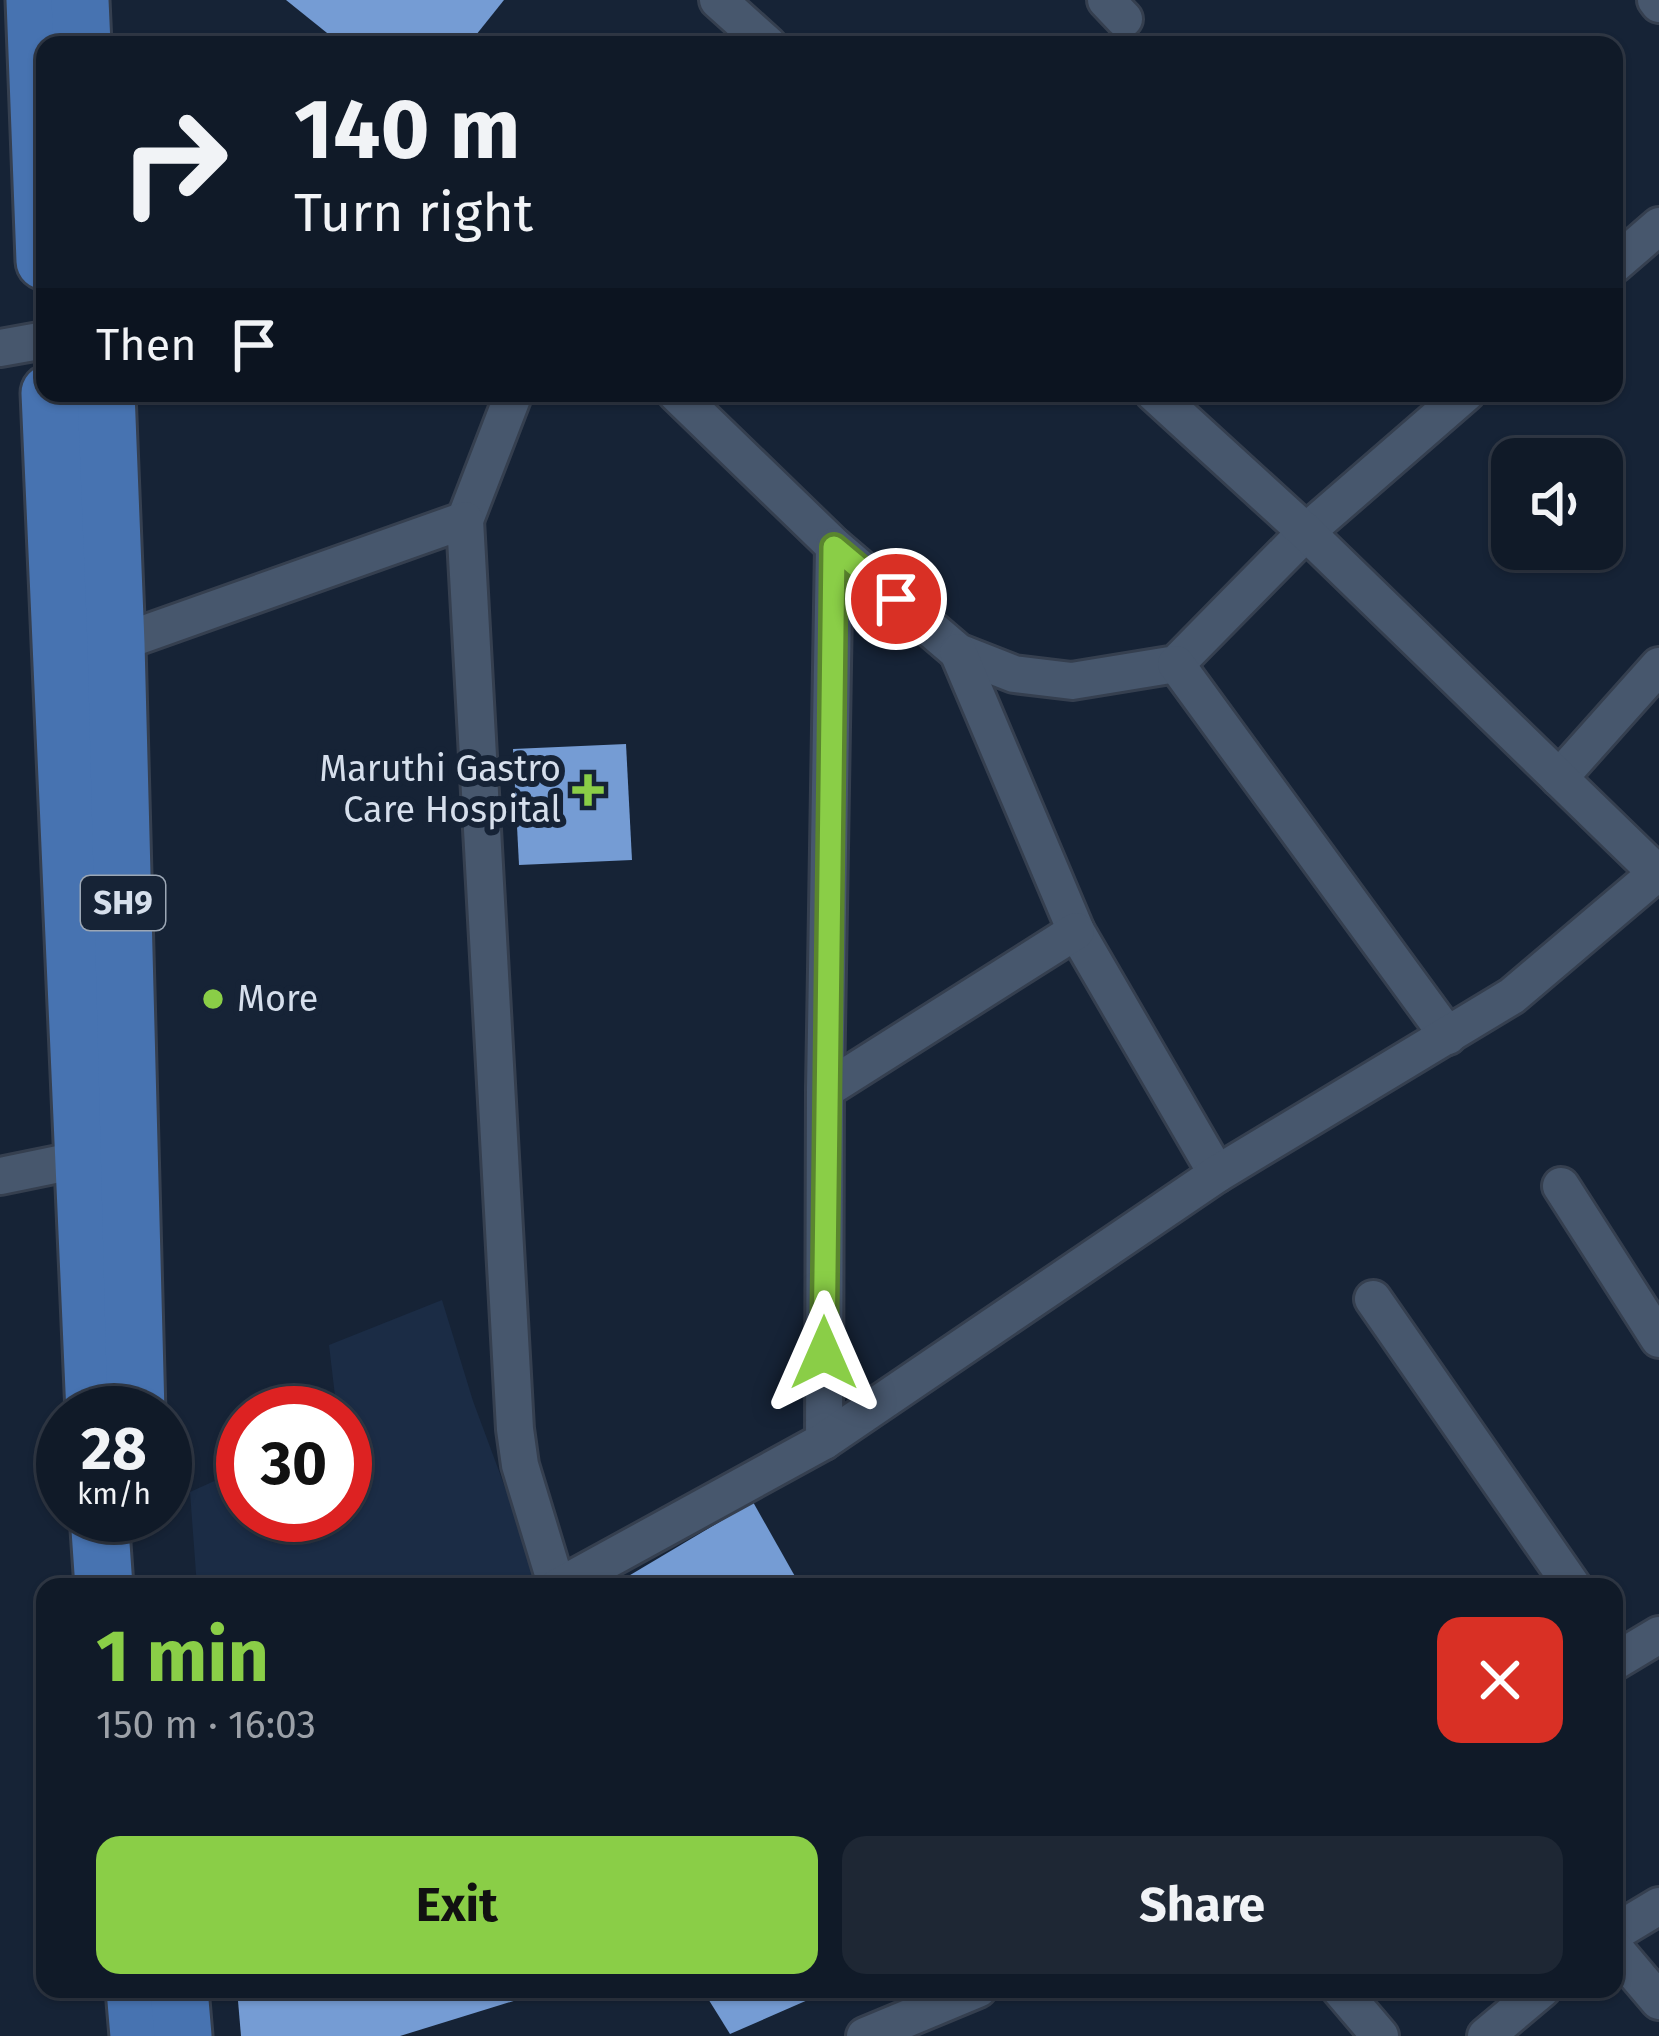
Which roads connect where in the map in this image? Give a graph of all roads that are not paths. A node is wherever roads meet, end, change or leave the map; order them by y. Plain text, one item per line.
1 (35, 0) edge
2 (80, 0) edge
3 (718, 0) edge
4 (36, 36) edge
5 (82, 36) edge
6 (758, 36) edge
7 (1659, 226) edge
8 (1623, 257) edge
9 (36, 341) edge
10 (0, 347) edge
11 (50, 402) edge
12 (106, 402) edge
13 (511, 402) edge
14 (685, 402) edge
15 (1164, 402) edge
16 (1456, 402) edge
17 (465, 520) junction
18 (1306, 532) junction
19 (834, 547) junction
20 (116, 644) junction
21 (958, 652) junction
22 (1176, 664) junction
23 (1659, 666) edge
24 (1558, 778) junction
25 (1076, 931) junction
26 (1448, 1036) junction
27 (825, 1090) junction
28 (83, 1160) junction
29 (1217, 1174) junction
30 (0, 1176) edge
31 (1561, 1186) dead end
32 (1373, 1299) dead end
33 (1659, 1339) edge
34 (94, 1386) edge
35 (135, 1386) edge
36 (824, 1441) junction
37 (101, 1542) edge
38 (139, 1542) edge
39 (103, 1578) edge
40 (140, 1578) edge
41 (555, 1578) edge
42 (574, 1578) edge
43 (1567, 1578) edge
44 (1659, 1635) edge
45 (1623, 1652) edge
46 (1659, 1906) edge
47 (1623, 1928) edge
48 (1623, 1959) edge
49 (136, 1998) edge
50 (180, 1998) edge
51 (956, 1998) edge
52 (1348, 1998) edge
53 (1531, 1998) edge
54 (1659, 2001) edge
55 (139, 2036) edge
56 (183, 2036) edge
57 (865, 2036) edge
58 (1380, 2036) edge
59 (1486, 2036) edge

1 - 4 main road
2 - 5 main road
3 - 6 street
7 - 8 street
9 - 10 street
11 - 28 main road
12 - 20 main road, SH9
13 - 17 street
14 - 19 street
15 - 18 street
16 - 18 street
17 - 20 street
17 - 41 street
18 - 22 street
18 - 24 street
19 - 21 street
19 - 27 street
20 - 35 main road, SH9
21 - 22 street
21 - 25 street
22 - 26 street
23 - 24 street
24 - 26 street
25 - 27 street
25 - 29 street
26 - 29 street
27 - 36 street
28 - 30 street
28 - 34 main road
29 - 36 street
31 - 33 street
32 - 43 street
36 - 42 street
37 - 39 main road
38 - 40 main road
44 - 45 street
46 - 47 street
48 - 54 street
49 - 55 main road
50 - 56 main road
51 - 57 street
52 - 58 street
53 - 59 street

